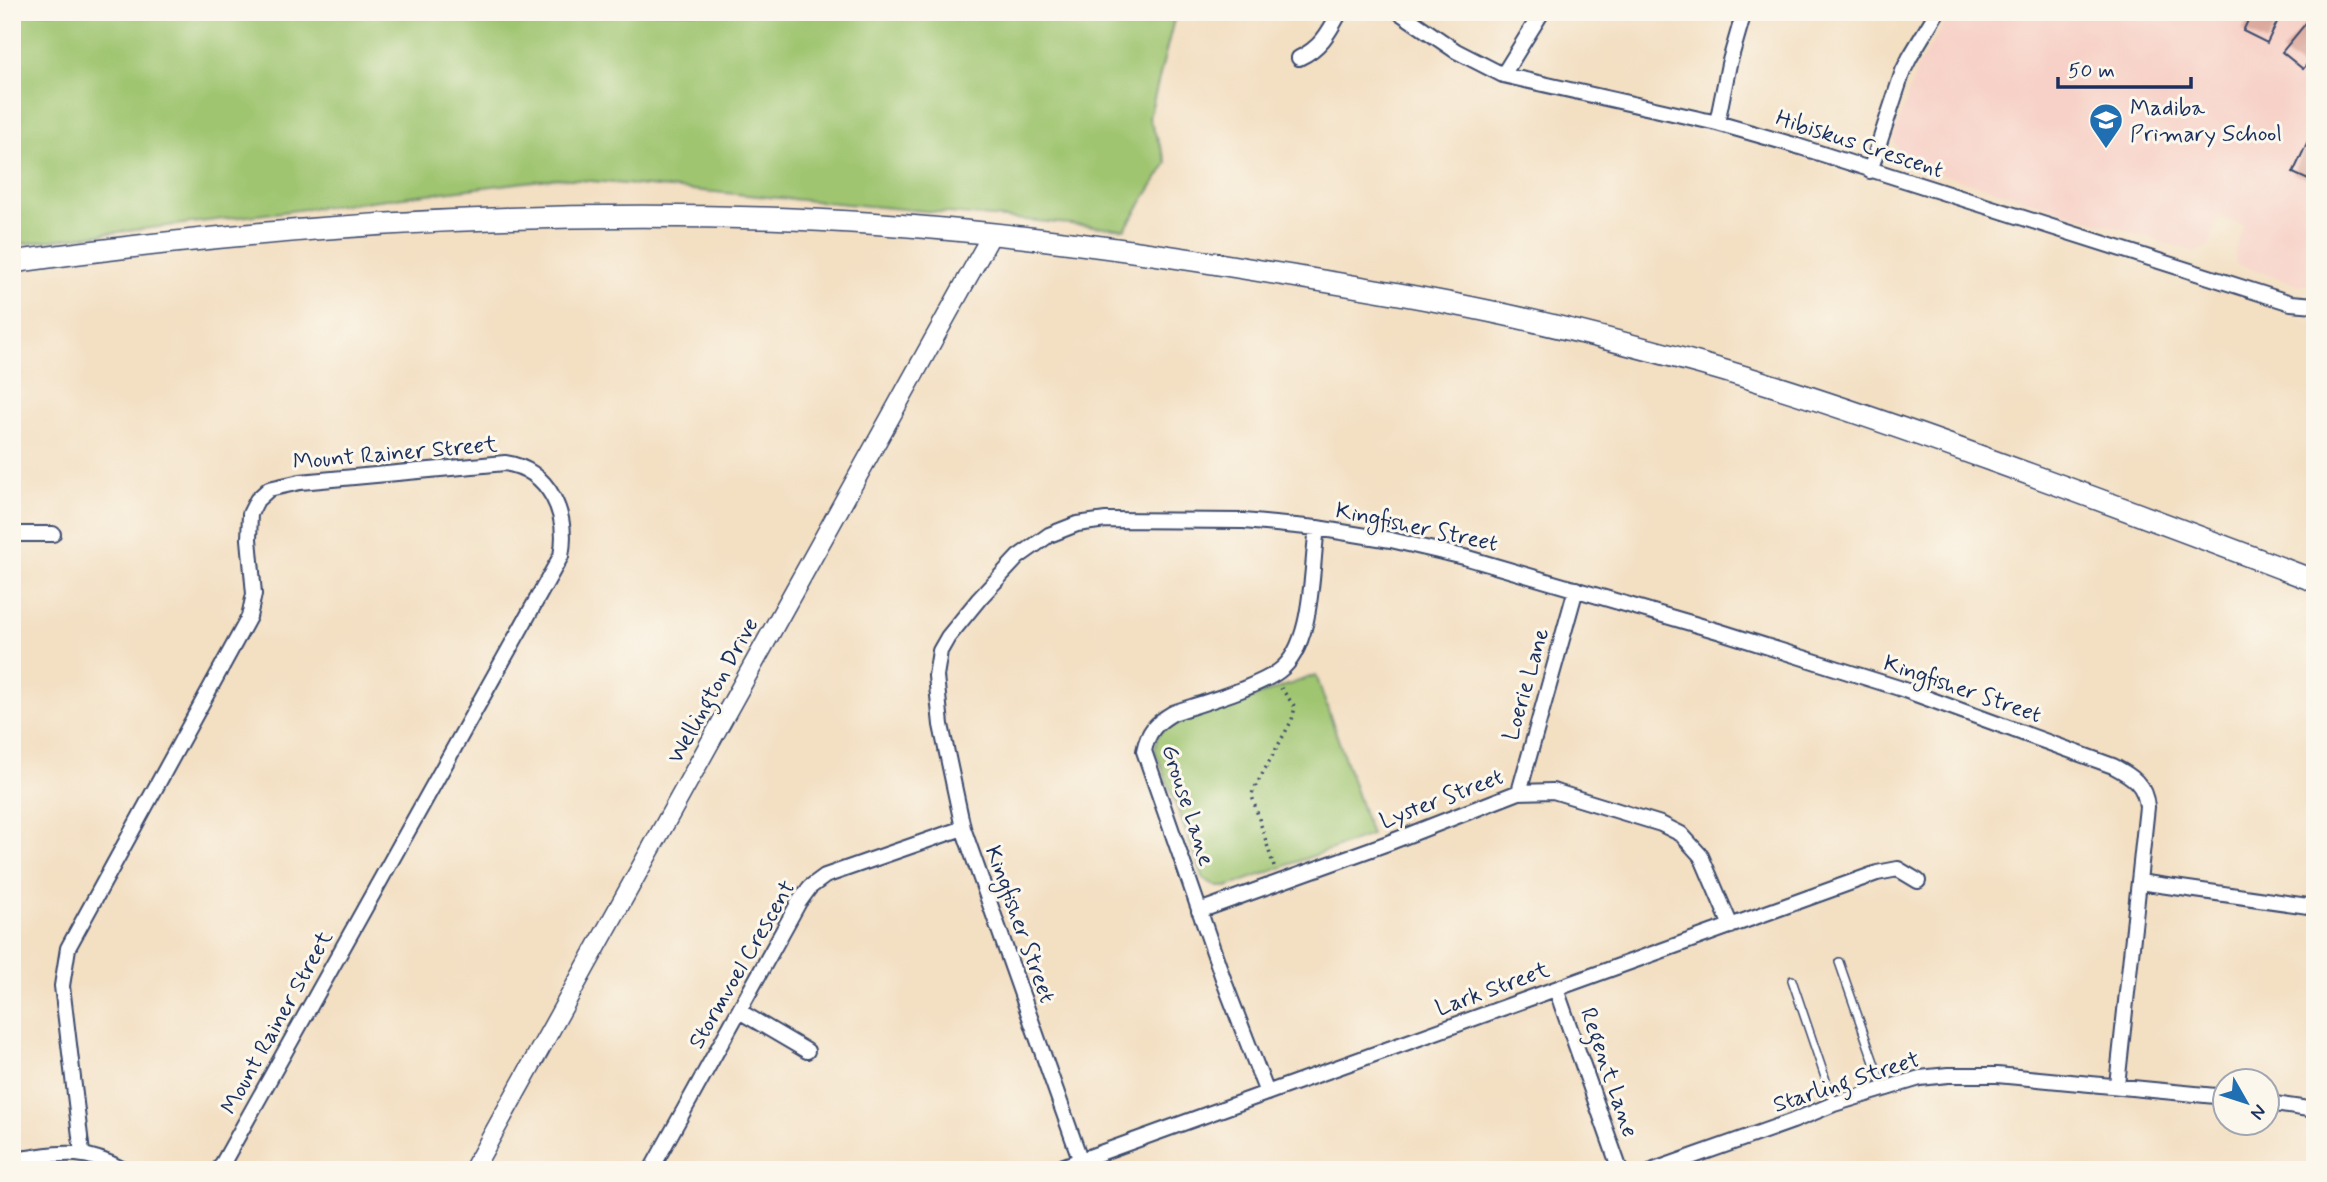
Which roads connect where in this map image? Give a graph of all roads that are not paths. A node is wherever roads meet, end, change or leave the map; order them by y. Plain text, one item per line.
1 (1340, 12) edge
2 (1399, 12) edge
3 (1542, 12) edge
4 (1744, 12) edge
5 (1937, 12) edge
6 (1299, 58) dead end
7 (1503, 75) junction
8 (1717, 123) junction
9 (1870, 171) junction
10 (992, 234) junction
11 (12, 262) edge
12 (2315, 305) edge
13 (1317, 528) junction
14 (12, 534) edge
15 (53, 534) dead end
16 (2315, 581) edge
17 (1576, 589) junction
18 (1519, 792) junction
19 (962, 828) junction
20 (1918, 881) dead end
21 (2139, 882) junction
22 (2315, 907) edge
23 (1199, 911) junction
24 (1731, 926) junction
25 (1839, 962) dead end
26 (1792, 980) dead end
27 (1556, 989) junction
28 (739, 1012) junction
29 (807, 1051) dead end
30 (2117, 1085) junction
31 (1883, 1088) junction
32 (1267, 1093) junction
33 (2212, 1096) edge
34 (1834, 1104) junction
35 (2282, 1105) edge
36 (2315, 1110) edge
37 (82, 1153) junction
38 (12, 1160) edge
39 (1082, 1165) edge
40 (124, 1170) edge
41 (219, 1170) edge
42 (473, 1170) edge
43 (651, 1170) edge
44 (1053, 1170) edge
45 (1620, 1170) edge
46 (1654, 1170) edge

1 - 6 street
2 - 7 street, Hibiskus Crescent
3 - 7 street
4 - 8 street
5 - 9 street
7 - 8 street, Hibiskus Crescent
8 - 9 street, Hibiskus Crescent
9 - 12 street, Hibiskus Crescent
10 - 11 main road
10 - 16 main road
10 - 42 street, Wellington Drive
13 - 17 street, Kingfisher Street
13 - 19 street, Kingfisher Street
13 - 23 street, Grouse Lane
14 - 15 street
17 - 18 street, Loerie Lane
17 - 21 street, Kingfisher Street
18 - 23 street, Lyster Street
18 - 24 street, Lyster Street
19 - 28 street, Stormvoel Crescent
19 - 39 street, Kingfisher Street
20 - 24 street, Lark Street
21 - 22 street
21 - 30 street, Kingfisher Street
23 - 32 street, Grouse Lane
24 - 27 street, Lark Street
25 - 31 lane
26 - 34 lane
27 - 32 street, Lark Street
27 - 45 street, Regent Lane
28 - 29 street
28 - 43 street, Stormvoel Crescent
30 - 31 street, Starling Street
30 - 33 street, Starling Street
31 - 34 street, Starling Street
32 - 39 street, Lark Street
34 - 46 street, Starling Street
35 - 36 street
37 - 38 street
37 - 40 street
37 - 41 street, Mount Rainer Street
39 - 44 street

